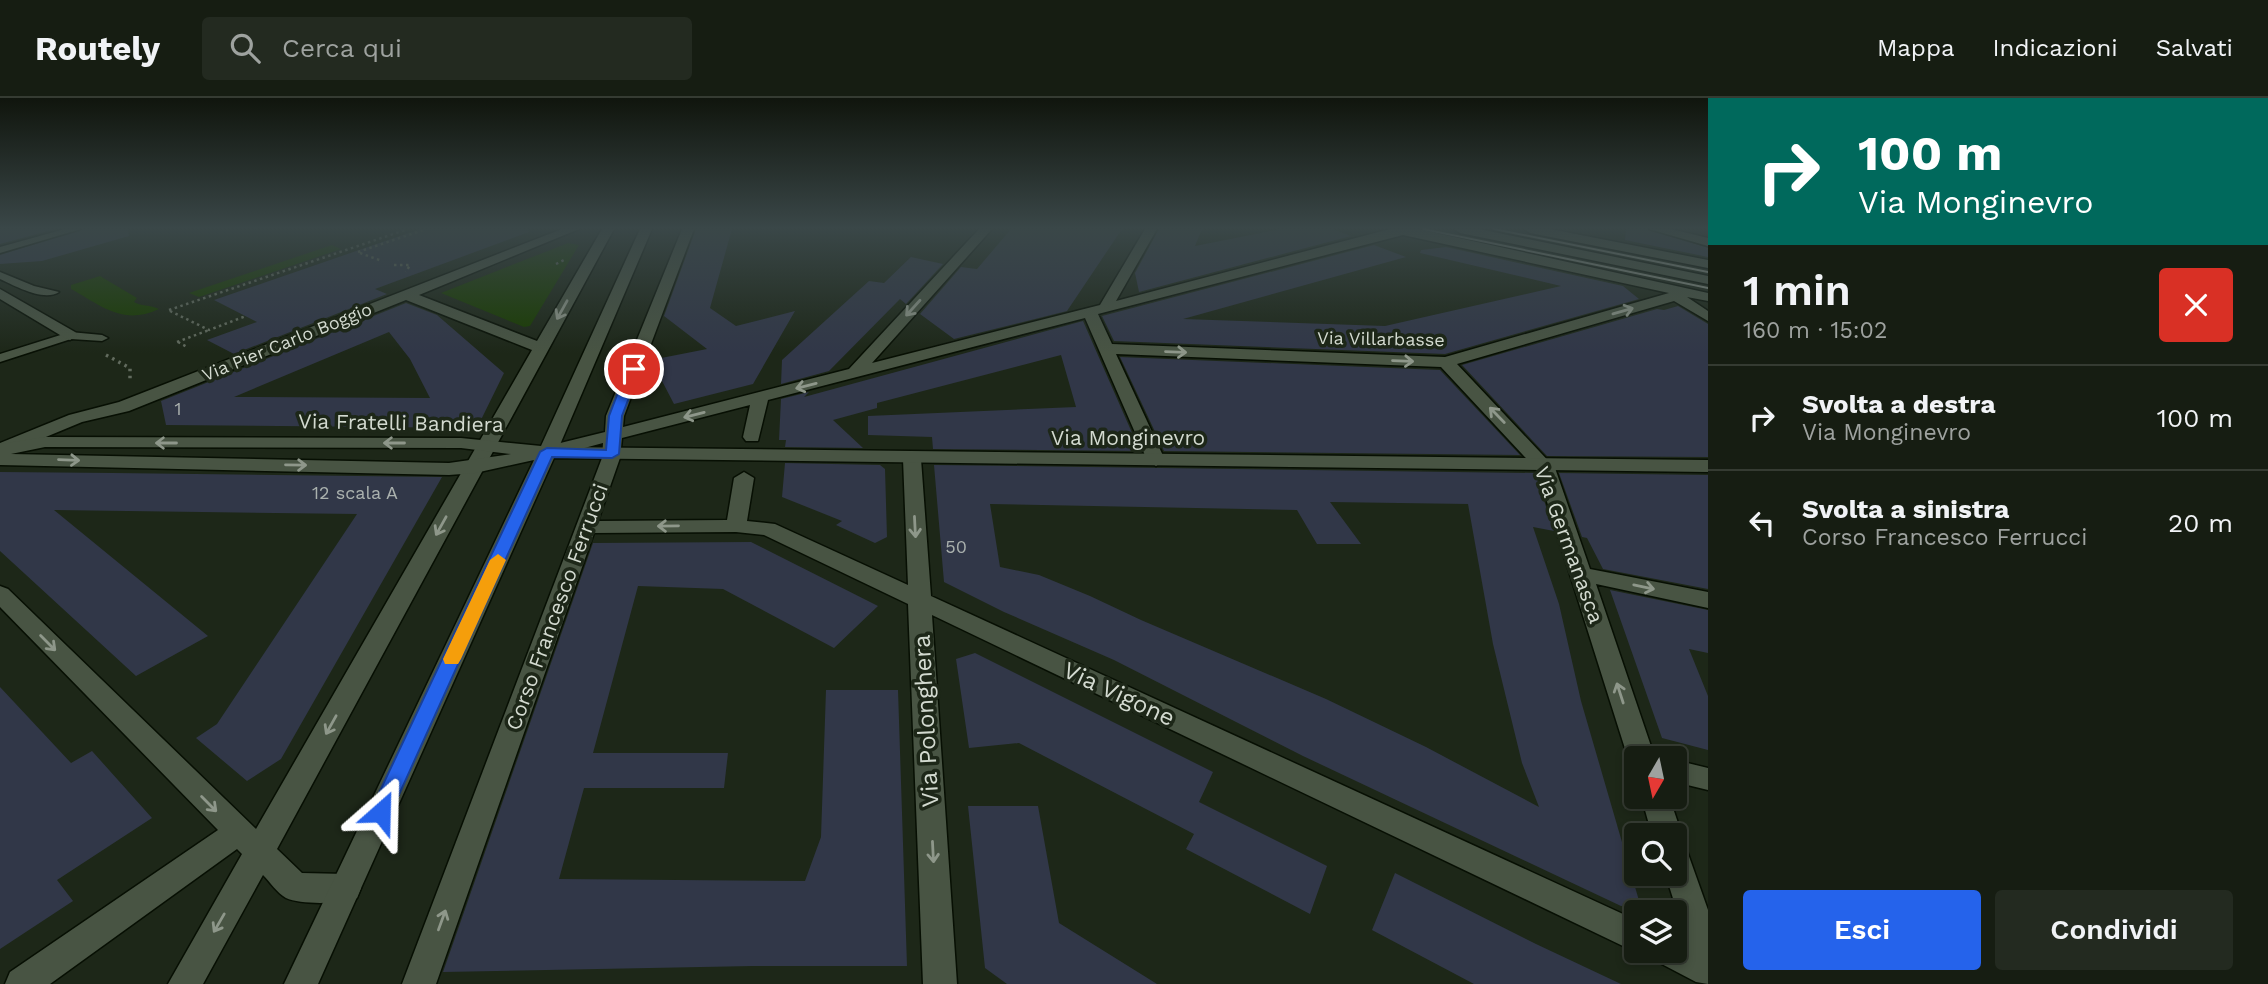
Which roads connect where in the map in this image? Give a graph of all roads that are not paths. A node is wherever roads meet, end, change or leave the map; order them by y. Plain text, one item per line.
1 (468, 270) edge
2 (585, 270) edge
3 (628, 270) edge
4 (672, 270) edge
5 (948, 270) edge
6 (1124, 270) edge
7 (1251, 270) edge
8 (1586, 270) edge
9 (1661, 270) edge
10 (0, 275) edge
11 (1708, 280) edge
12 (54, 292) dead end
13 (0, 293) edge
14 (1681, 294) junction
15 (406, 295) junction
16 (1708, 297) edge
17 (1097, 312) junction
18 (1708, 317) edge
19 (70, 335) junction
20 (102, 338) dead end
21 (541, 348) junction
22 (1108, 349) junction
23 (0, 358) edge
24 (1446, 362) junction
25 (853, 374) junction
26 (760, 398) junction
27 (123, 407) junction
28 (752, 437) dead end
29 (45, 442) junction
30 (614, 445) junction
31 (0, 450) edge
32 (547, 452) junction
33 (480, 456) junction
34 (0, 459) edge
35 (912, 459) junction
36 (1156, 460) junction
37 (1544, 465) junction
38 (1708, 466) edge
39 (744, 478) dead end
40 (736, 526) junction
41 (586, 527) junction
42 (1581, 574) junction
43 (0, 594) edge
44 (918, 600) junction
45 (1708, 600) edge
46 (1638, 746) edge
47 (1687, 774) edge
48 (1708, 779) edge
49 (248, 843) junction
50 (1685, 886) edge
51 (346, 888) junction
52 (1624, 930) edge
53 (1708, 957) edge
54 (1687, 960) edge
55 (1708, 970) edge
56 (22, 984) edge
57 (185, 984) edge
58 (301, 984) edge
59 (419, 984) edge
60 (940, 984) edge

1 - 15 street, Via Pier Carlo Boggio
2 -> 21 street
3 - 32 street
4 - 30 street, Corso Francesco Ferrucci
5 -> 25 street
6 - 17 street
7 - 17 street
8 - 14 street
9 - 11 street
10 - 12 lane
13 - 19 street
14 - 16 street
14 - 18 street
24 -> 14 street, Via Villarbasse
15 - 21 street
15 - 27 street, Via Pier Carlo Boggio
17 - 22 street
17 - 25 street
19 - 20 lane
19 - 23 lane
21 - 33 street
22 -> 24 street, Via Villarbasse
22 - 36 street
37 -> 24 street, Via Germanasca
25 -> 26 street
26 - 28 street
26 -> 30 street
27 - 29 street
27 - 31 street, Via Pier Carlo Boggio
29 - 31 street, Via Fratelli Bandiera
33 -> 29 street, Via Fratelli Bandiera
29 - 34 street
30 - 32 street, Via Monginevro
30 - 35 street, Via Monginevro
30 - 41 street, Corso Francesco Ferrucci
32 - 33 street, Via Fratelli Bandiera
32 - 51 street
34 -> 33 street, Via Fratelli Bandiera
33 -> 49 street
35 - 36 street, Via Monginevro
35 -> 44 street, Via Polonghera
36 - 37 street, Via Monginevro
37 - 38 street, Via Monginevro
37 - 42 street, Via Germanasca
39 - 40 street
40 -> 41 street, Via Vigone
40 - 44 street, Via Vigone
59 -> 41 street, Corso Francesco Ferrucci
42 -> 45 street
46 -> 42 street, Via Germanasca
43 -> 49 street
44 - 52 street, Via Vigone
44 -> 60 street, Via Polonghera
47 - 48 street
49 - 51 street
49 - 56 street
49 -> 57 street
50 - 53 street
51 - 58 street
54 - 55 street

